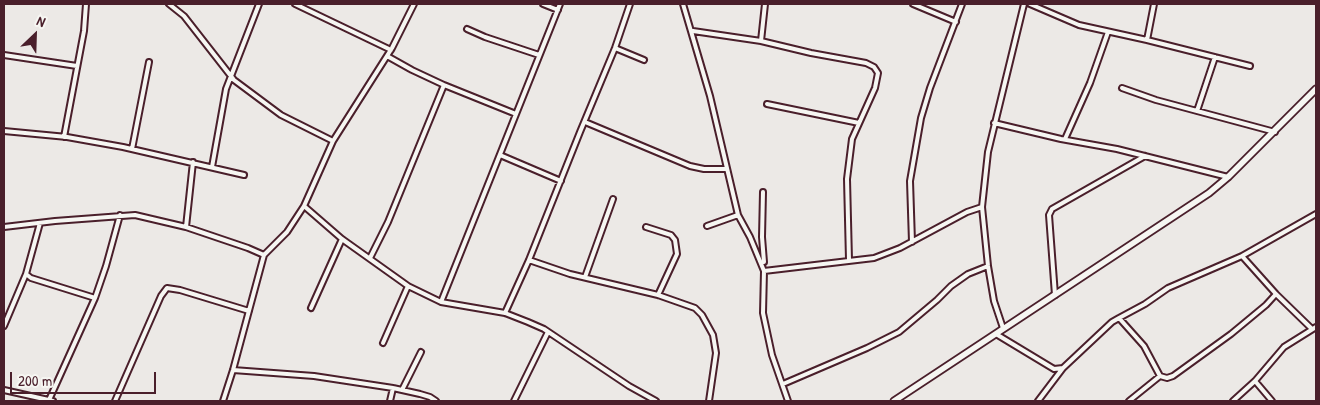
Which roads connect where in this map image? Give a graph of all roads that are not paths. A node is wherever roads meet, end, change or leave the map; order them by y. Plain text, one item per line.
1 (86, 4) edge
2 (169, 4) edge
3 (260, 4) edge
4 (296, 4) edge
5 (414, 4) edge
6 (544, 4) edge
7 (560, 4) edge
8 (630, 4) edge
9 (684, 4) edge
10 (765, 4) edge
11 (913, 4) edge
12 (962, 4) edge
13 (1024, 4) edge
14 (1030, 4) edge
15 (1154, 4) edge
16 (558, 10) junction
17 (956, 22) junction
18 (467, 29) dead end
19 (692, 31) junction
20 (1108, 32) junction
21 (1147, 40) junction
22 (761, 41) junction
23 (615, 48) junction
24 (391, 50) junction
25 (4, 55) edge
26 (539, 55) junction
27 (387, 56) junction
28 (1215, 57) junction
29 (644, 60) dead end
30 (149, 62) dead end
31 (77, 66) junction
32 (1250, 66) dead end
33 (231, 76) junction
34 (444, 85) junction
35 (1122, 88) dead end
36 (1316, 88) edge
37 (767, 104) dead end
38 (1197, 111) junction
39 (516, 114) junction
40 (585, 122) junction
41 (859, 123) junction
42 (994, 123) junction
43 (4, 131) edge
44 (1275, 132) junction
45 (64, 137) junction
46 (1065, 139) junction
47 (333, 141) junction
48 (132, 149) junction
49 (500, 155) junction
50 (1145, 156) junction
51 (193, 162) junction
52 (212, 167) junction
53 (727, 169) junction
54 (244, 175) dead end
55 (1228, 177) junction
56 (560, 181) junction
57 (763, 192) dead end
58 (614, 199) dead end
59 (304, 206) junction
60 (982, 207) junction
61 (1316, 214) edge
62 (120, 215) junction
63 (738, 215) junction
64 (40, 223) junction
65 (707, 226) dead end
66 (4, 227) edge
67 (186, 227) junction
68 (646, 227) dead end
69 (750, 237) junction
70 (762, 237) junction
71 (342, 239) junction
72 (912, 242) junction
73 (264, 255) junction
74 (1242, 256) junction
75 (370, 258) junction
76 (529, 260) junction
77 (849, 260) junction
78 (764, 262) dead end
79 (988, 266) junction
80 (764, 272) junction
81 (26, 274) junction
82 (585, 277) junction
83 (408, 286) junction
84 (1276, 294) junction
85 (658, 295) junction
86 (1055, 295) junction
87 (95, 298) junction
88 (441, 302) junction
89 (311, 308) dead end
90 (249, 311) junction
91 (505, 313) junction
92 (1119, 318) junction
93 (4, 326) edge
94 (1003, 328) junction
95 (1314, 328) edge
96 (548, 332) junction
97 (996, 334) junction
98 (383, 343) dead end
99 (421, 352) dead end
100 (1063, 368) junction
101 (234, 370) junction
102 (1160, 376) junction
103 (1255, 381) junction
104 (783, 384) junction
105 (393, 388) junction
106 (4, 390) edge
107 (402, 390) junction
108 (51, 401) edge
109 (115, 401) edge
110 (223, 401) edge
111 (390, 401) edge
112 (436, 401) edge
113 (514, 401) edge
114 (656, 401) edge
115 (709, 401) edge
116 (788, 401) edge
117 (894, 401) edge
118 (1038, 401) edge
119 (1129, 401) edge
120 (1233, 401) edge
121 (1272, 401) edge

1 - 31 street
2 - 33 street
3 - 33 street
4 - 24 street
5 - 24 street
6 - 16 street
7 - 16 street
8 - 23 street
9 - 19 street
10 - 22 street
11 - 17 street
12 - 17 street
13 - 42 street
14 - 20 street
15 - 21 street
16 - 26 street
17 - 72 street
18 - 26 street
19 - 22 street
19 - 53 street
20 - 21 street
20 - 46 street
21 - 28 street
22 - 41 street
23 - 29 street
23 - 40 street
24 - 27 street
25 - 31 street
26 - 39 street
27 - 34 street
27 - 47 street
28 - 32 street
28 - 38 street
30 - 48 street
31 - 45 street
33 - 47 street
33 - 52 street
34 - 39 street
34 - 75 street
35 - 38 street
36 - 44 street
37 - 41 street
38 - 44 street
39 - 49 street
40 - 53 street
40 - 56 street
41 - 77 street
42 - 46 street
42 - 60 street
43 - 45 street
44 - 55 street
45 - 48 street
46 - 50 street
47 - 59 street
48 - 51 street
49 - 56 street
49 - 88 street
50 - 55 street
50 - 86 street
51 - 52 street
51 - 67 street
52 - 54 street
53 - 63 street
55 - 86 street
56 - 76 street
57 - 70 street
58 - 82 street
59 - 71 street
59 - 73 street
60 - 72 street
60 - 79 street
61 - 74 street
62 - 64 street
62 - 67 street
62 - 87 street
63 - 65 street
63 - 69 street
64 - 66 street
64 - 81 street
67 - 73 street
68 - 85 street
69 - 70 street
69 - 80 street
70 - 78 street
71 - 75 street
71 - 89 street
72 - 77 street
73 - 90 street
74 - 84 street
74 - 92 street
75 - 83 street
76 - 82 street
76 - 91 street
77 - 80 street
79 - 94 street
79 - 104 street
80 - 104 street
81 - 87 street
81 - 93 street
82 - 85 street
83 - 88 street
83 - 98 street
84 - 95 street
84 - 102 street
85 - 115 street
86 - 94 street
87 - 108 street
88 - 91 street
90 - 101 street
90 - 109 street
91 - 96 street
92 - 100 street
92 - 102 street
94 - 97 street
95 - 103 street
96 - 113 street
96 - 114 street
97 - 100 street
97 - 117 street
99 - 107 street
100 - 118 street
101 - 105 street
101 - 110 street
102 - 119 street
103 - 120 street
103 - 121 street
104 - 116 street
105 - 107 street
105 - 111 street
106 - 108 street
107 - 112 street

